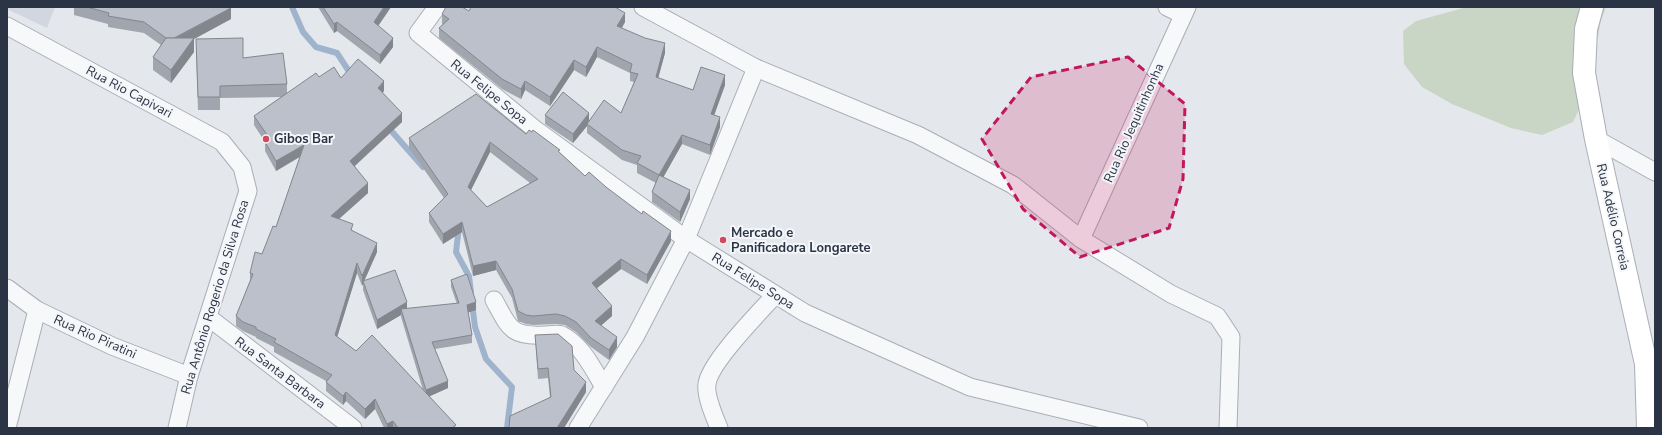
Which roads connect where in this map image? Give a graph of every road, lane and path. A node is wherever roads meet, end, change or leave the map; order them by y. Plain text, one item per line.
1 (437, 7) edge
2 (642, 7) edge
3 (1167, 7) edge
4 (1592, 7) edge
5 (1185, 11) edge
6 (7, 26) edge
7 (756, 68) junction
8 (1596, 139) junction
9 (242, 167) joint
10 (1655, 172) edge
11 (686, 239) junction
12 (1081, 239) junction
13 (7, 288) edge
14 (775, 295) junction
15 (494, 300) dead end
16 (37, 310) junction
17 (208, 317) junction
18 (189, 376) junction
19 (604, 387) junction
20 (7, 428) edge
21 (177, 428) edge
22 (353, 428) edge
23 (578, 428) edge
24 (719, 428) edge
25 (1139, 428) edge
26 (1228, 428) edge
27 (1648, 428) edge

1 - 11 street, Rua Felipe Sopa
2 - 7 street
3 - 5 street
4 - 8 main road, Rua Adélio Correia
5 - 12 street, Rua Rio Jequitinhonha
6 - 9 street, Rua Rio Capivari
7 - 11 street
7 - 12 street
8 - 10 street
8 - 27 main road, Rua Adélio Correia
9 - 17 street, Rua Antônio Rogerio da Silva Rosa
11 - 14 street, Rua Felipe Sopa
11 - 19 street
12 - 26 street
13 - 16 street, Rua Rio Piratini
14 - 24 street
14 - 25 street, Rua Felipe Sopa
15 - 19 street
16 - 18 street, Rua Rio Piratini
16 - 20 street
17 - 18 street, Rua Antônio Rogerio da Silva Rosa
17 - 22 street, Rua Santa Barbara
18 - 21 street, Rua Antônio Rogerio da Silva Rosa
19 - 23 street

